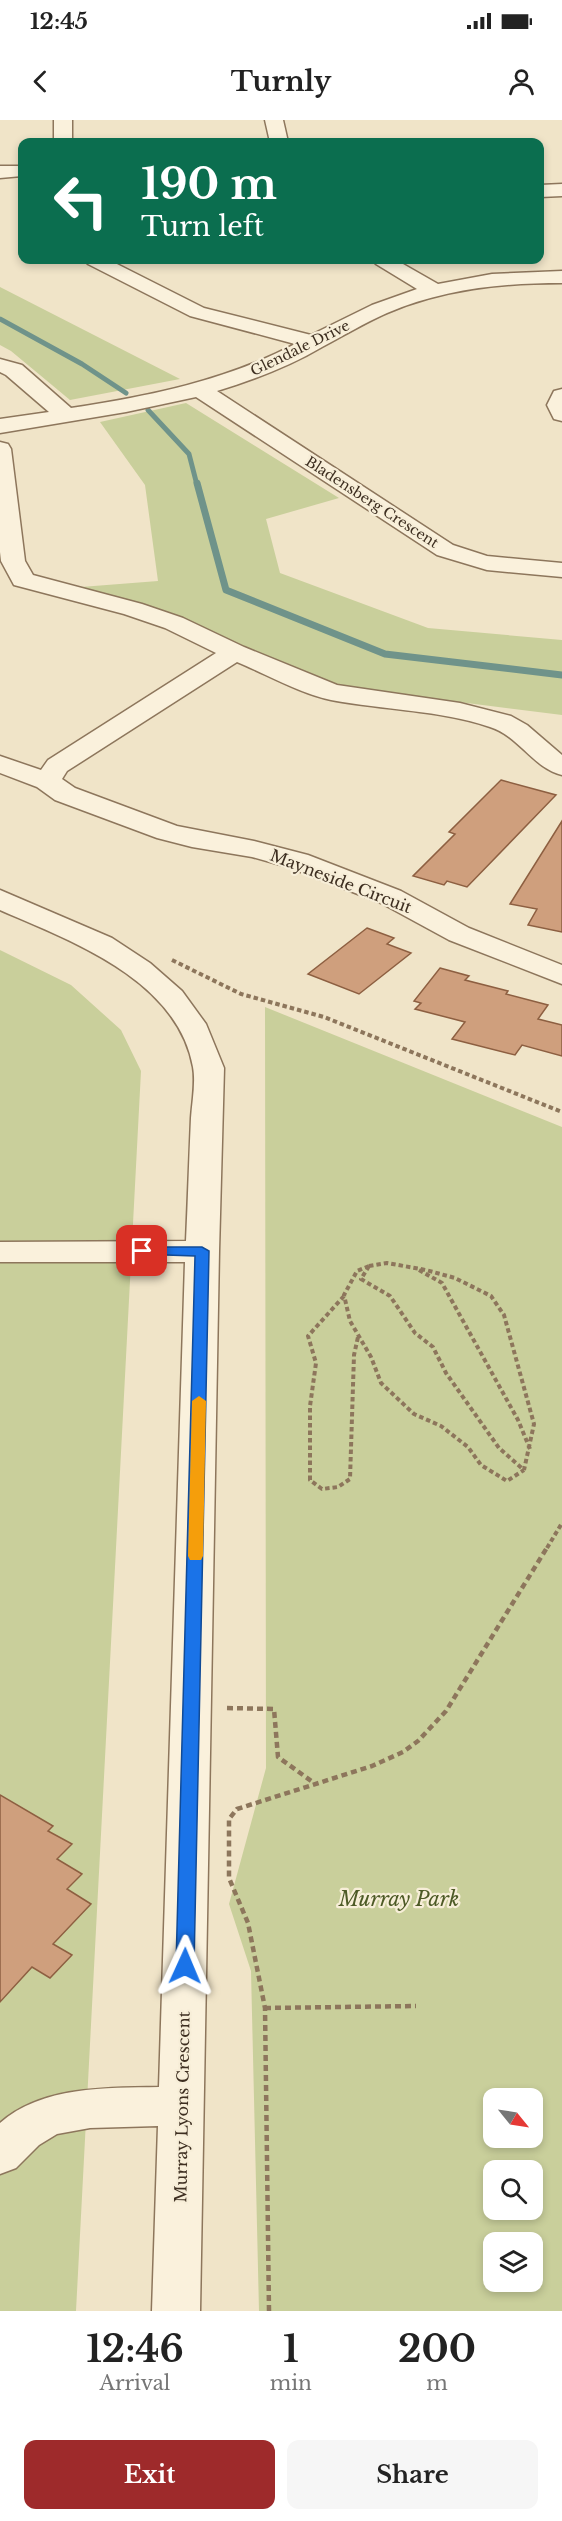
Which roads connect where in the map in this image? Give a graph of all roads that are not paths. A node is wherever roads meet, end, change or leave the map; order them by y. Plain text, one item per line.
1 (63, 120) edge
2 (274, 120) edge
3 (63, 138) edge
4 (278, 138) edge
5 (18, 171) edge
6 (0, 172) edge
7 (544, 190) edge
8 (562, 190) edge
9 (103, 264) edge
10 (390, 264) edge
11 (562, 277) edge
12 (434, 290) junction
13 (315, 343) junction
14 (0, 365) edge
15 (199, 389) junction
16 (562, 396) edge
17 (562, 414) edge
18 (67, 416) junction
19 (0, 426) edge
20 (0, 448) edge
21 (562, 570) edge
22 (11, 584) edge
23 (235, 652) junction
24 (0, 764) edge
25 (562, 767) edge
26 (47, 781) junction
27 (0, 899) edge
28 (562, 975) edge
29 (202, 1251) junction
30 (0, 1252) edge
31 (182, 2106) junction
32 (0, 2154) edge
33 (176, 2311) edge

1 - 3 street
2 - 4 street
5 - 6 street
7 - 8 street
9 - 13 street
10 - 12 street
11 - 12 street, Glendale Drive
12 - 13 street, Glendale Drive
13 - 15 street, Glendale Drive
14 - 18 street
15 - 18 street, Glendale Drive
15 - 21 street, Bladensberg Crescent
16 - 17 street
18 - 19 street, Glendale Drive
20 - 22 street
22 - 23 street
23 - 25 street
23 - 26 street
24 - 26 street, Mayneside Circuit
26 - 28 street, Mayneside Circuit
27 - 29 street, Murray Lyons Crescent
29 - 30 street
29 - 31 street, Murray Lyons Crescent
31 - 32 street
31 - 33 street, Murray Lyons Crescent

